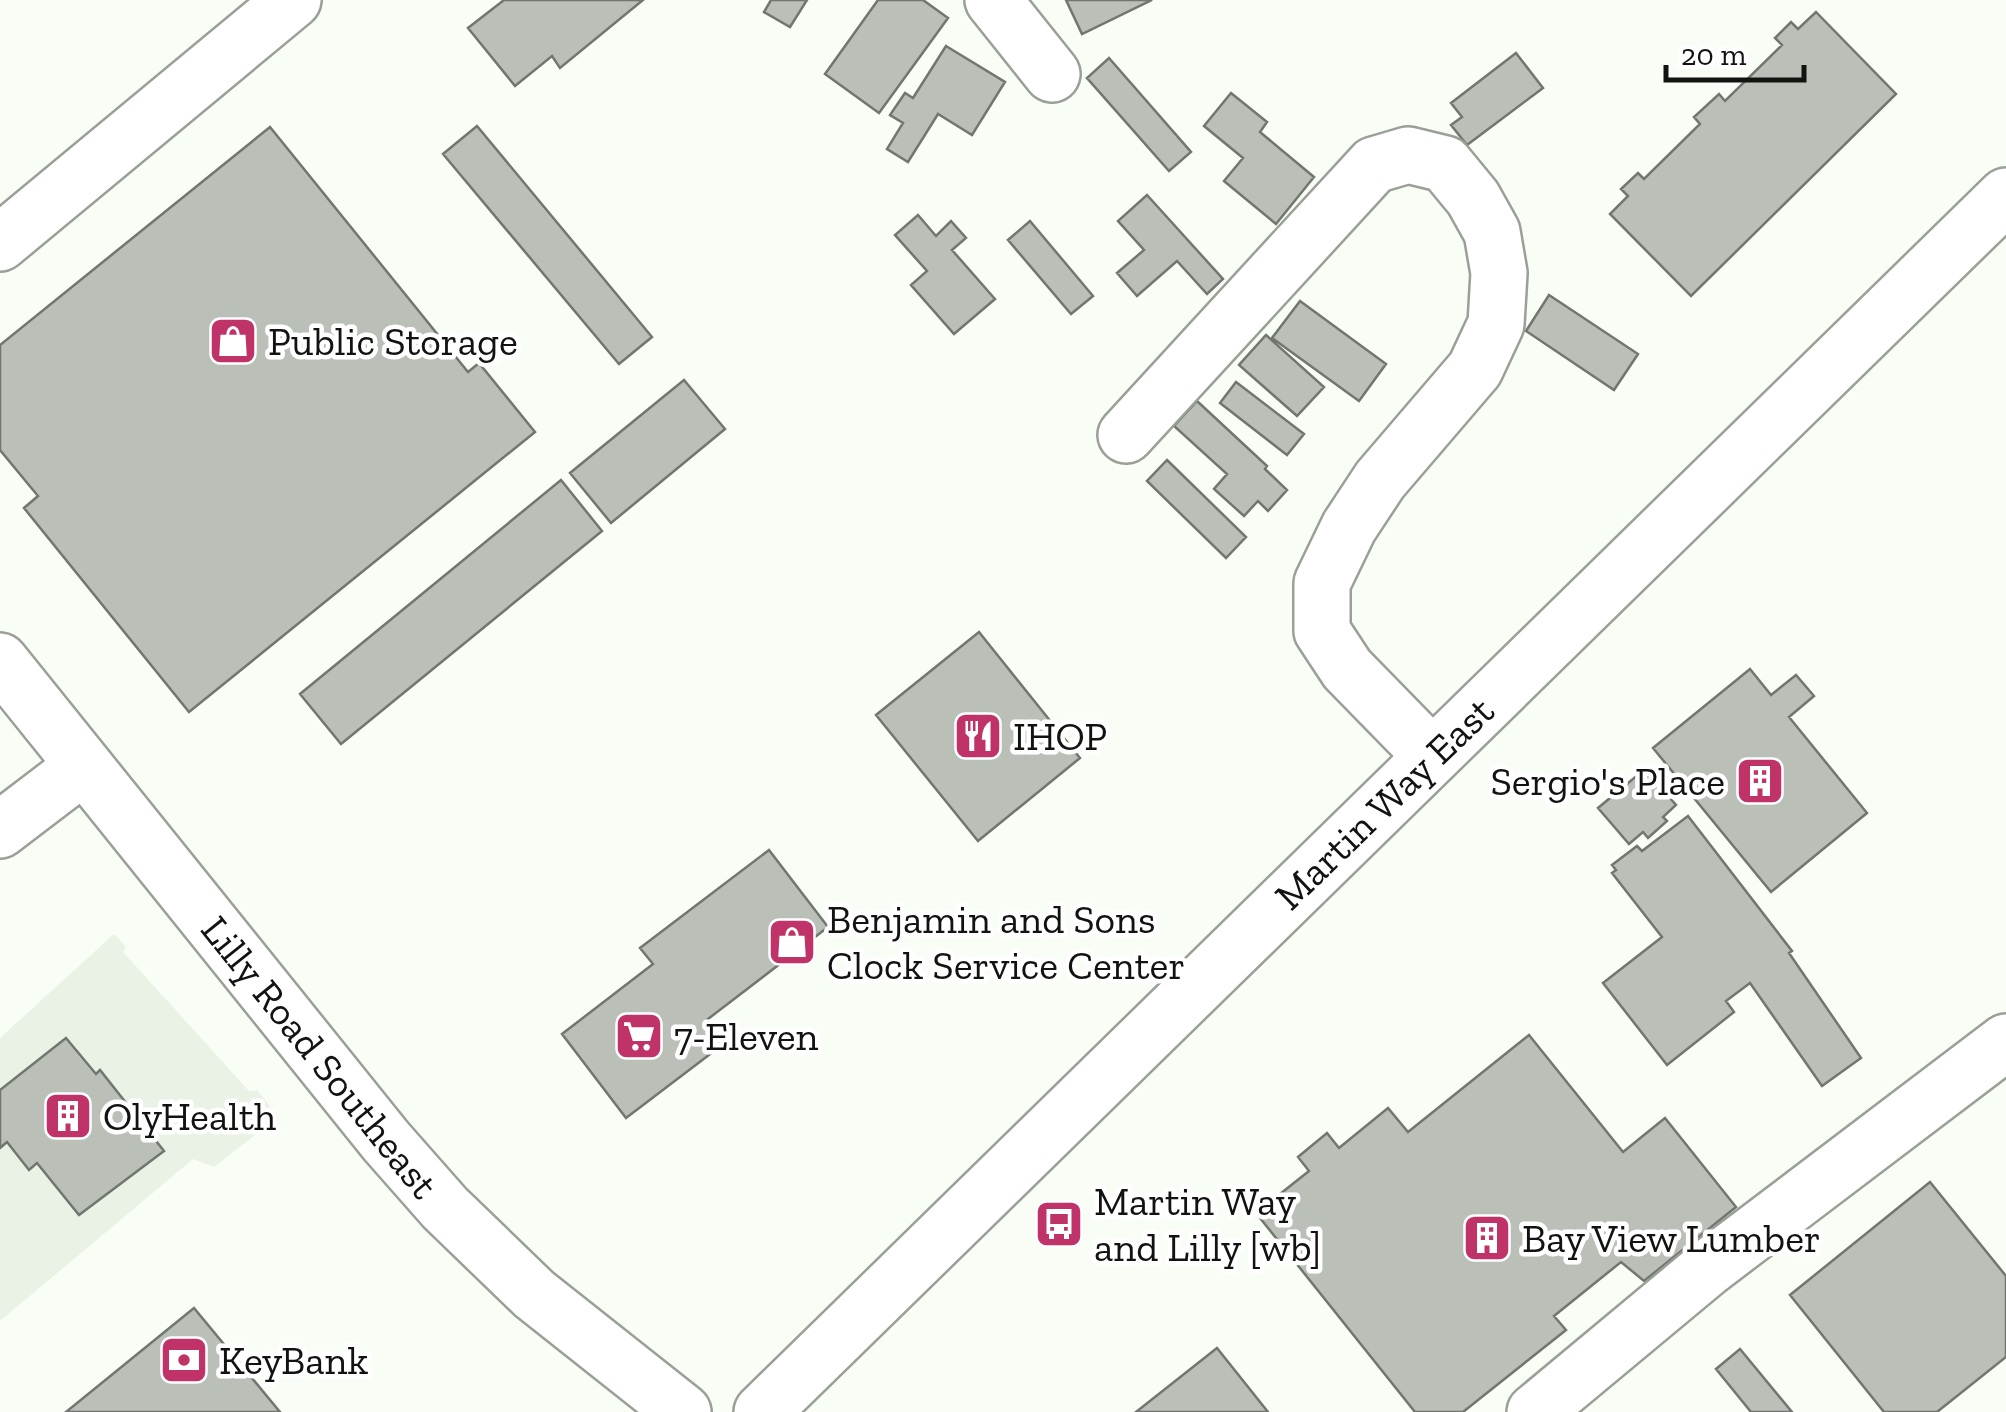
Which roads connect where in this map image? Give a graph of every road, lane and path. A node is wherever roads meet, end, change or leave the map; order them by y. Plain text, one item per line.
1 (293, 0) edge
2 (993, 0) edge
3 (1052, 74) dead end
4 (2006, 196) edge
5 (0, 243) edge
6 (1126, 436) dead end
7 (0, 662) edge
8 (1432, 756) junction
9 (84, 766) junction
10 (0, 830) edge
11 (2006, 1042) edge
12 (682, 1412) edge
13 (762, 1412) edge
14 (1536, 1412) edge

1 - 5 street
2 - 3 street
4 - 8 street, Martin Way East
6 - 8 street
7 - 9 street, Lilly Road Southeast
8 - 13 street, Martin Way East
9 - 10 street
9 - 12 street, Lilly Road Southeast
11 - 14 street

